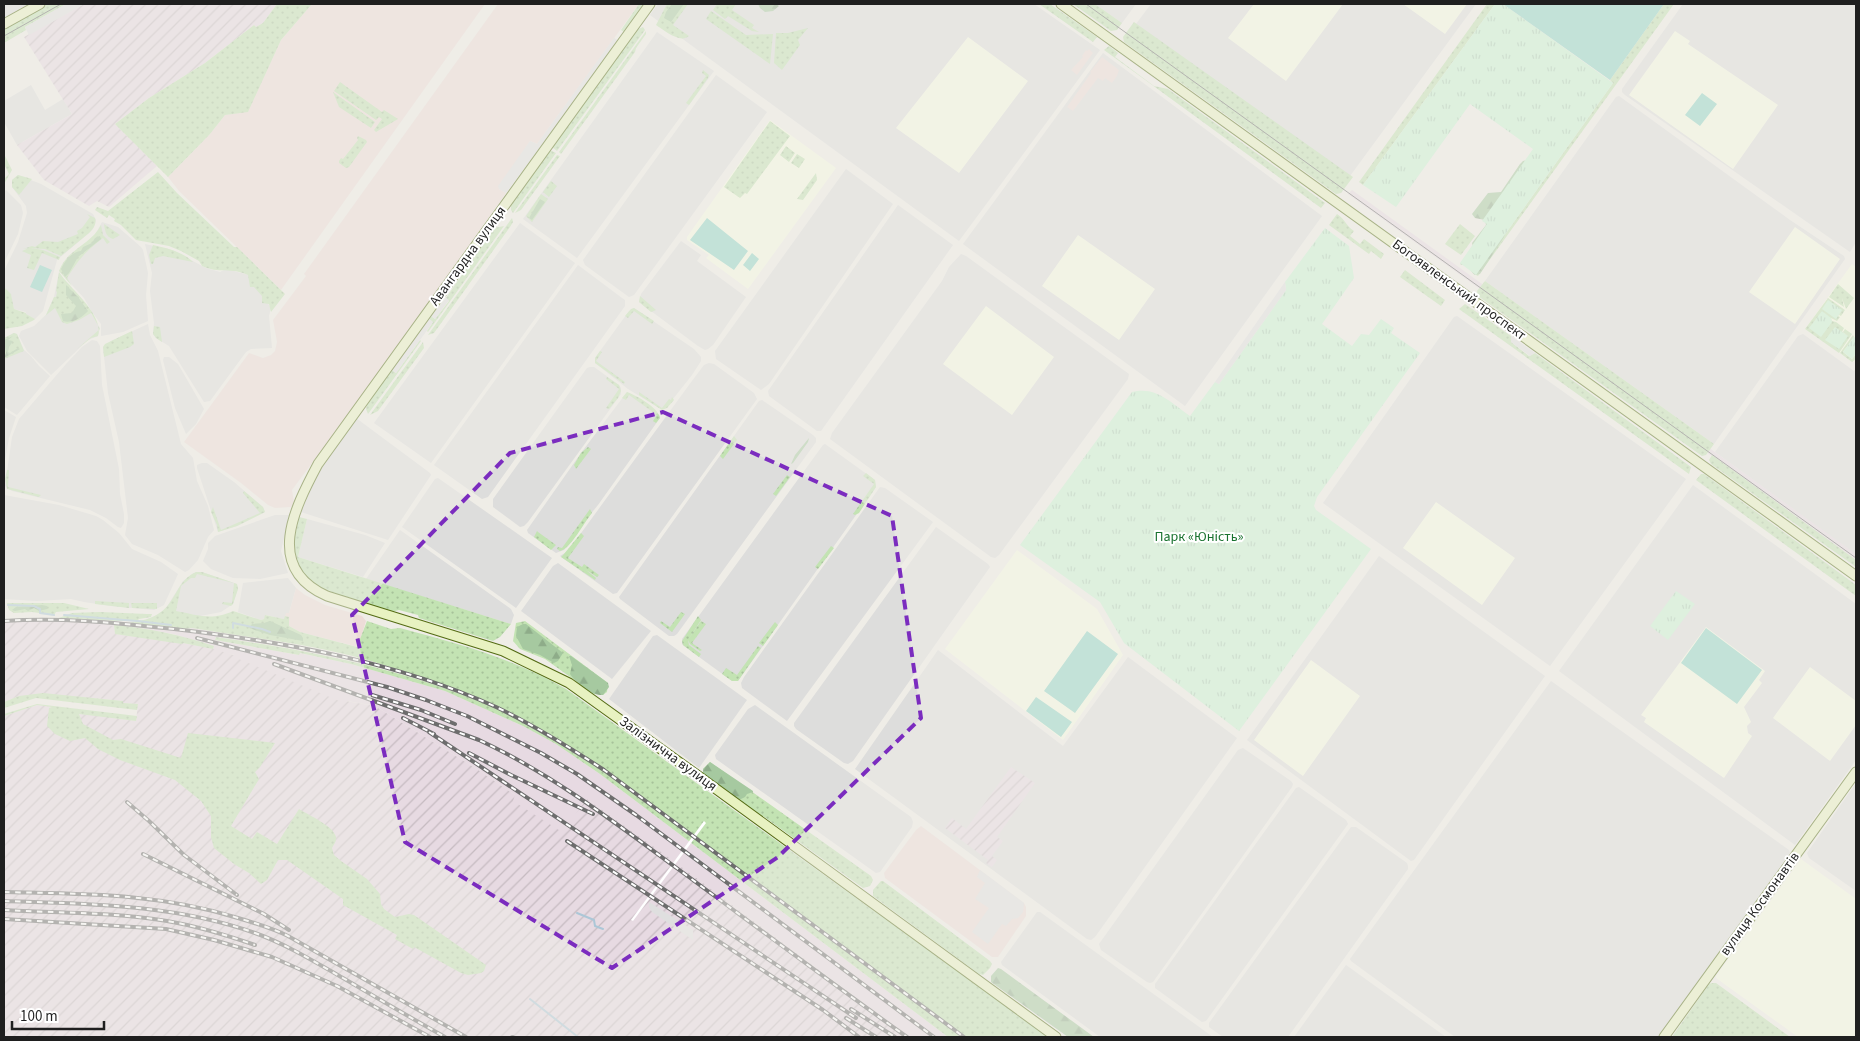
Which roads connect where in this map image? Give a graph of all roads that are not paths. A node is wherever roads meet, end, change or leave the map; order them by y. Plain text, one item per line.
1 (40, 4) edge
2 (650, 4) edge
3 (1062, 4) edge
4 (4, 24) edge
5 (295, 514) joint
6 (1856, 576) edge
7 (1856, 772) edge
8 (1056, 1037) edge
9 (1664, 1037) edge

1 - 4 street
2 - 5 street, Авангардна вулиця
3 - 6 street, Богоявленський проспект
5 - 8 street, Залізнична вулиця
7 - 9 street, вулиця Космонавтів

